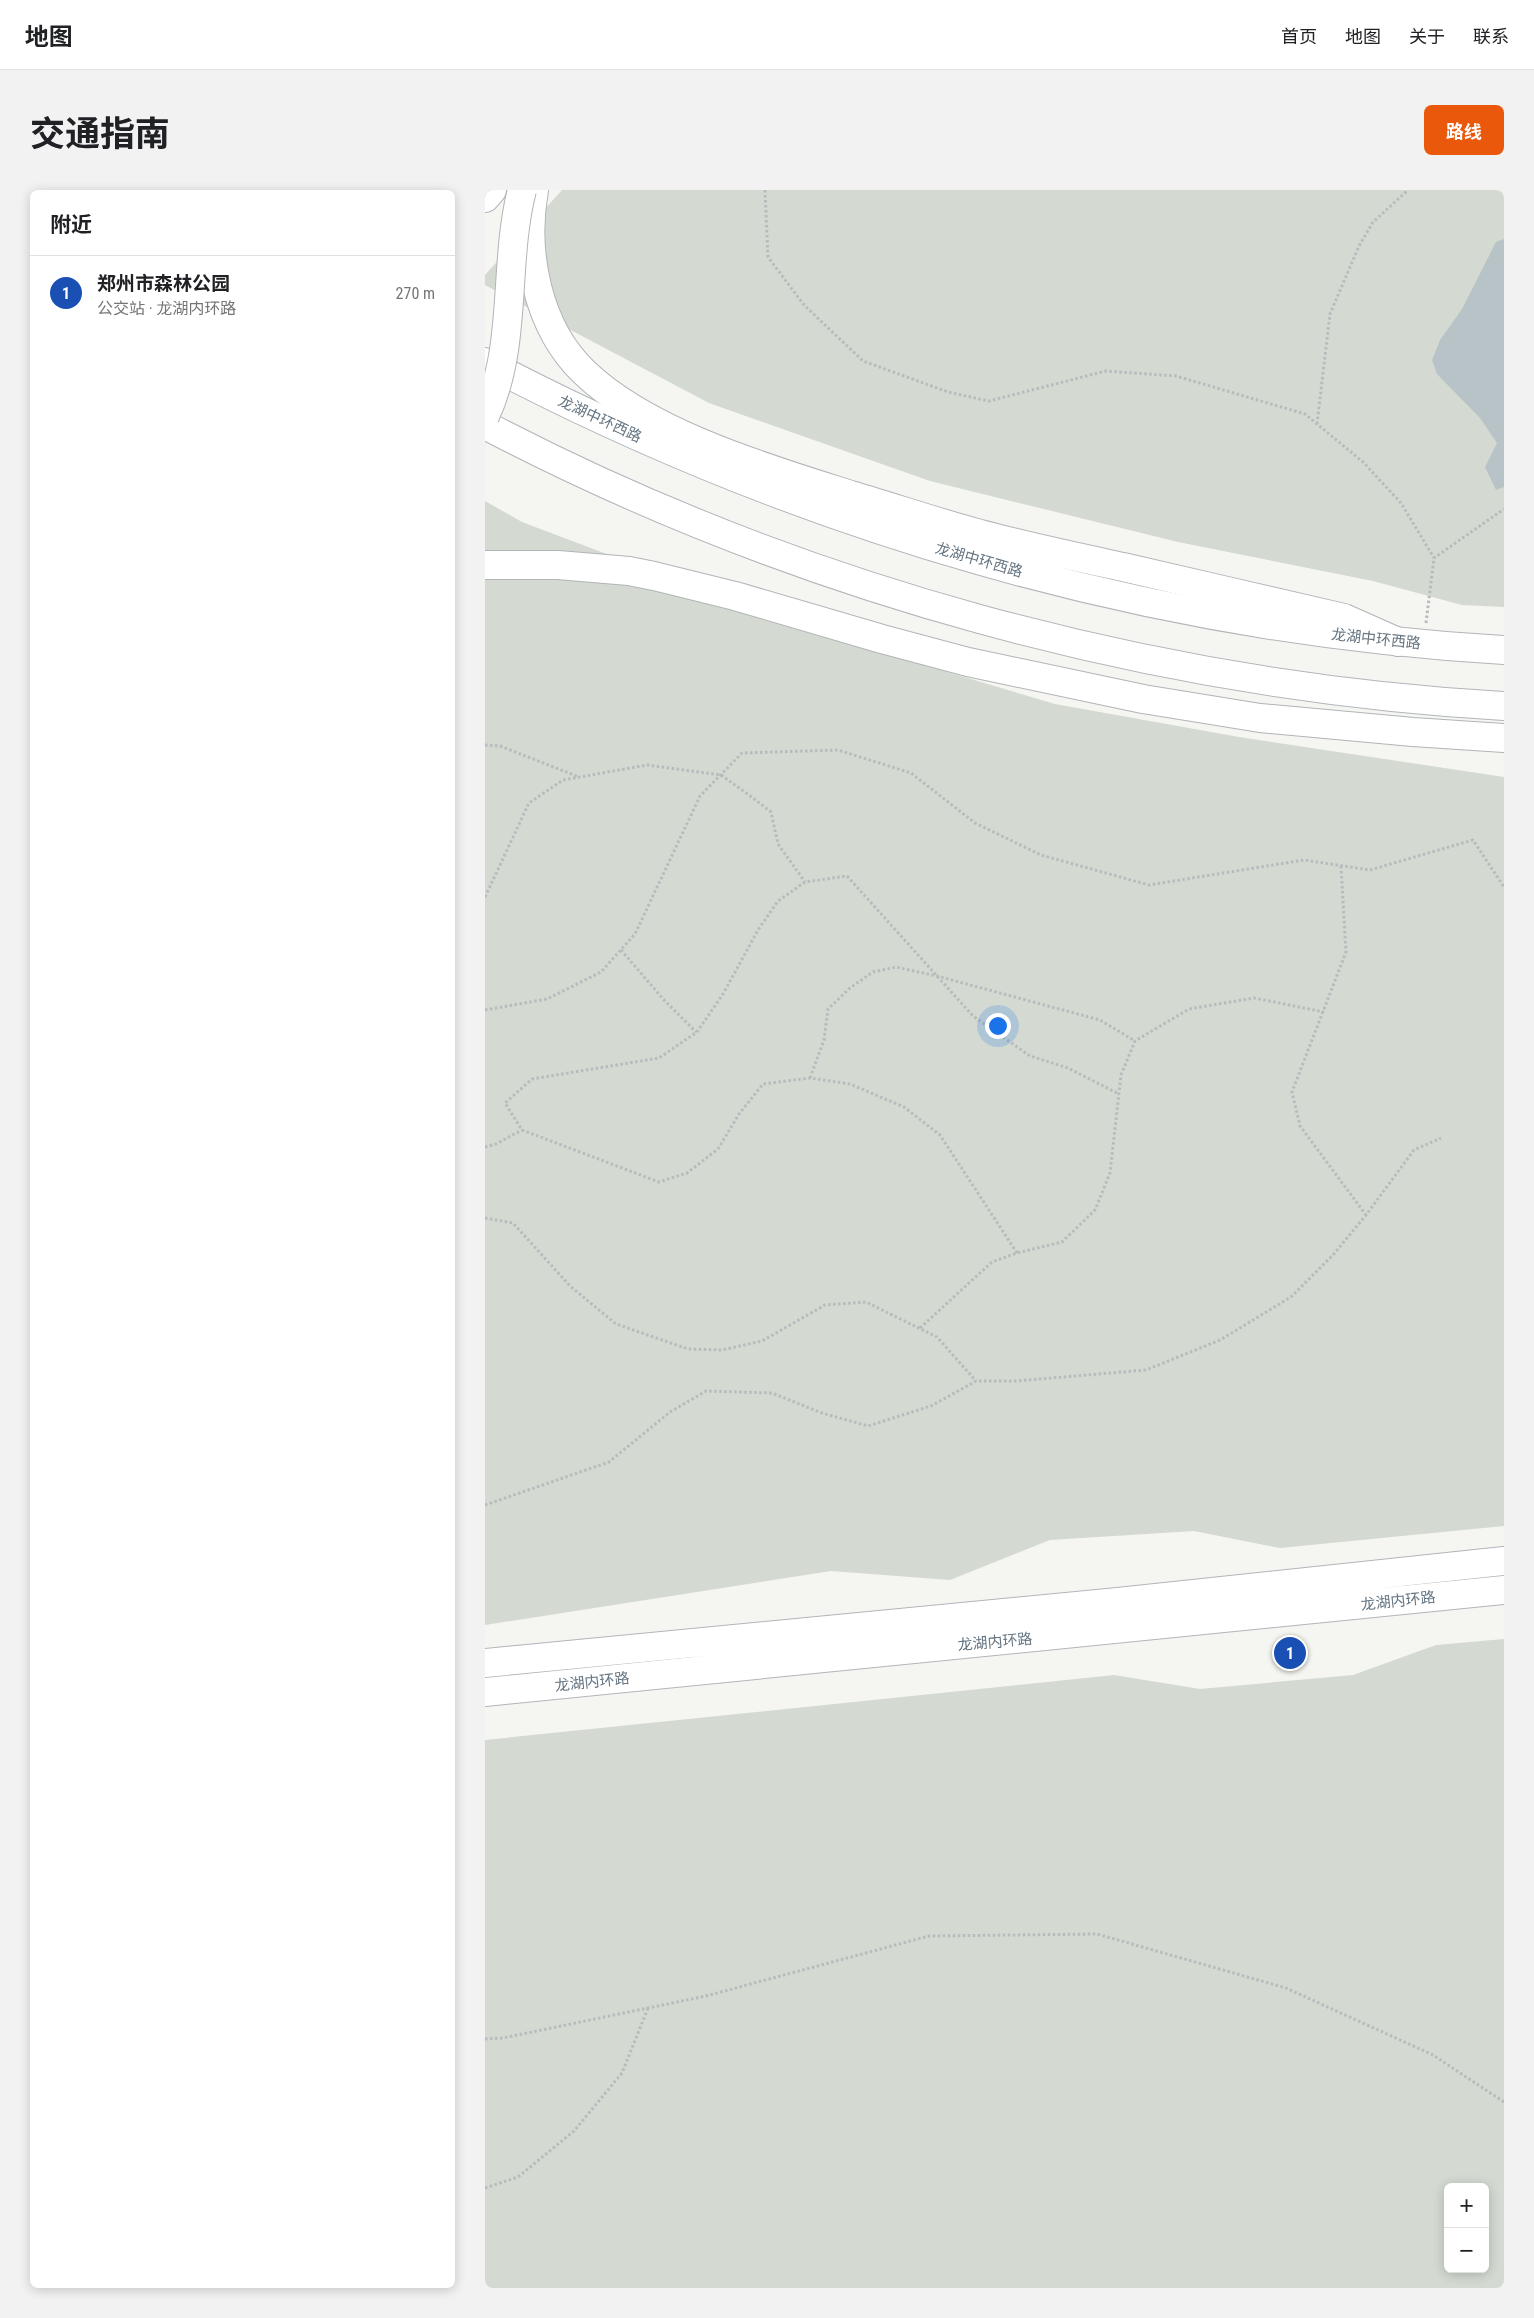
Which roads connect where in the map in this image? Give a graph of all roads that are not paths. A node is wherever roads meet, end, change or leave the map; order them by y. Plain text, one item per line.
1 (493, 190) edge
2 (522, 190) edge
3 (534, 190) edge
4 (485, 198) edge
5 (485, 362) edge
6 (485, 416) edge
7 (485, 424) edge
8 (485, 565) edge
9 (1411, 643) junction
10 (1504, 650) edge
11 (1504, 706) edge
12 (1504, 738) edge
13 (1504, 1561) edge
14 (1504, 1590) edge
15 (485, 1664) edge
16 (485, 1692) edge

1 - 4 main road
2 - 6 main road, bridge
3 - 9 main road
5 - 9 main road, 龙湖中环西路
7 - 11 main road
8 - 12 main road
9 - 10 main road, 龙湖中环西路
13 - 15 main road, 龙湖内环路
14 - 16 main road, 龙湖内环路

